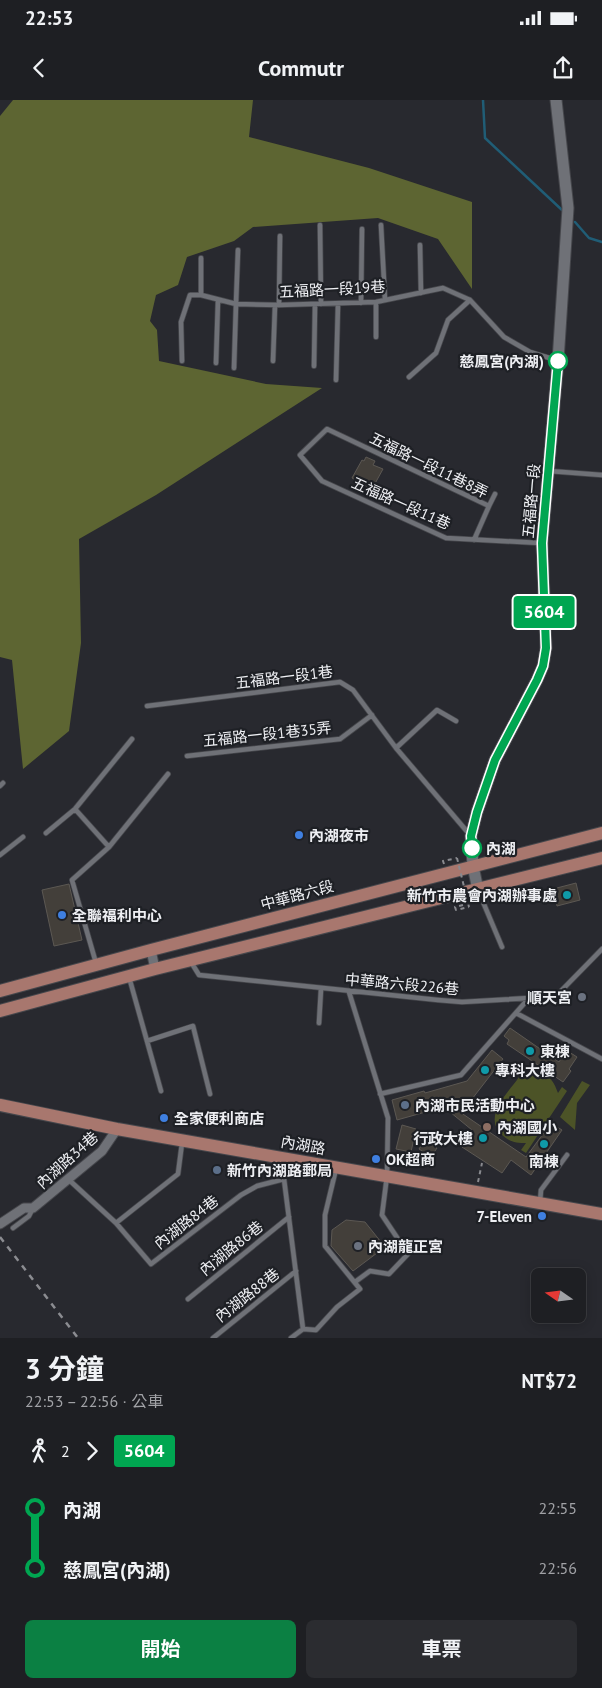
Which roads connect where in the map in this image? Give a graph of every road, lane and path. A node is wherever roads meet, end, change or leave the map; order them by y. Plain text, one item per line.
1 (556, 100) edge
2 (320, 225) dead end
3 (381, 225) dead end
4 (362, 229) dead end
5 (280, 236) dead end
6 (420, 245) dead end
7 (238, 250) dead end
8 (201, 258) dead end
9 (421, 293) junction
10 (201, 295) junction
11 (218, 300) junction
12 (385, 300) junction
13 (470, 300) junction
14 (376, 302) junction
15 (361, 303) junction
16 (236, 304) junction
17 (321, 304) junction
18 (338, 304) junction
19 (277, 305) junction
20 (315, 305) junction
21 (376, 337) dead end
22 (182, 360) dead end
23 (273, 361) dead end
24 (558, 361) junction
25 (216, 364) dead end
26 (314, 366) dead end
27 (234, 368) dead end
28 (409, 377) dead end
29 (336, 380) dead end
30 (327, 430) joint
31 (548, 471) junction
32 (602, 475) edge
33 (494, 494) dead end
34 (489, 506) junction
35 (474, 540) junction
36 (542, 543) junction
37 (147, 706) dead end
38 (372, 715) junction
39 (456, 720) dead end
40 (132, 739) dead end
41 (396, 748) junction
42 (186, 756) dead end
43 (168, 774) dead end
44 (75, 809) junction
45 (602, 832) edge
46 (46, 833) dead end
47 (471, 836) junction
48 (23, 837) dead end
49 (109, 847) junction
50 (0, 855) edge
51 (457, 858) dead end
52 (602, 858) edge
53 (473, 866) junction
54 (478, 890) junction
55 (464, 905) dead end
56 (502, 947) dead end
57 (150, 950) junction
58 (602, 950) edge
59 (190, 960) junction
60 (96, 965) junction
61 (155, 969) junction
62 (129, 976) junction
63 (321, 989) junction
64 (0, 991) edge
65 (349, 992) junction
66 (529, 998) junction
67 (0, 1011) edge
68 (516, 1013) junction
69 (319, 1023) dead end
70 (147, 1041) junction
71 (602, 1059) edge
72 (161, 1091) dead end
73 (210, 1094) dead end
74 (380, 1094) junction
75 (0, 1104) edge
76 (117, 1129) junction
77 (182, 1140) junction
78 (567, 1155) dead end
79 (289, 1159) junction
80 (482, 1164) dead end
81 (336, 1167) junction
82 (387, 1176) junction
83 (68, 1179) junction
84 (284, 1179) junction
85 (476, 1192) junction
86 (540, 1203) junction
87 (33, 1208) junction
88 (602, 1214) edge
89 (290, 1217) junction
90 (116, 1223) junction
91 (0, 1224) edge
92 (13, 1228) dead end
93 (296, 1271) junction
94 (355, 1282) junction
95 (188, 1299) dead end
96 (303, 1328) junction
97 (213, 1338) edge
98 (290, 1338) edge

1 - 24 main road, 五福路一段
2 - 17 lane
3 - 12 lane
4 - 15 lane
5 - 19 lane
6 - 9 lane
7 - 16 lane
8 - 10 lane
9 - 12 lane, 五福路一段19巷
9 - 13 lane, 五福路一段19巷
10 - 11 lane, 五福路一段19巷
10 - 22 lane
11 - 16 lane, 五福路一段19巷
11 - 25 lane
12 - 14 lane, 五福路一段19巷
13 - 24 lane, 五福路一段19巷
13 - 28 lane
14 - 15 lane, 五福路一段19巷
14 - 21 lane
15 - 18 lane, 五福路一段19巷
16 - 19 lane, 五福路一段19巷
16 - 27 lane
17 - 18 lane, 五福路一段19巷
17 - 20 lane, 五福路一段19巷
18 - 29 lane
19 - 20 lane, 五福路一段19巷
19 - 23 lane
20 - 26 lane
24 - 31 main road, 五福路一段
30 - 34 lane, 五福路一段11巷8弄
30 - 35 lane, 五福路一段11巷
31 - 32 lane
31 - 36 main road, 五福路一段
33 - 34 lane
34 - 35 lane, 五福路一段11巷8弄
35 - 36 lane, 五福路一段11巷
36 - 47 main road, 五福路一段
37 - 38 lane, 五福路一段1巷
38 - 41 lane, 五福路一段1巷
38 - 42 lane, 五福路一段1巷35弄
39 - 41 lane
40 - 44 lane
41 - 47 lane, 五福路一段1巷
43 - 49 lane
44 - 46 lane
44 - 49 lane
45 - 53 main road, 中華路六段
47 - 53 main road, 五福路一段
48 - 50 lane
49 - 60 lane
51 - 55 path, bridge
52 - 54 main road
53 - 54 main road, 五福路一段
53 - 57 main road, 中華路六段
54 - 56 lane
54 - 59 main road
57 - 60 main road, 中華路六段
57 - 61 street
58 - 66 lane, 中華路六段226巷
59 - 61 main road
59 - 63 lane, 中華路六段226巷
60 - 64 main road, 中華路六段
61 - 62 main road
62 - 67 main road
62 - 70 lane
63 - 65 lane, 中華路六段226巷
63 - 69 lane
65 - 66 lane, 中華路六段226巷
65 - 74 lane
66 - 68 lane
68 - 71 lane
68 - 74 lane
70 - 72 lane
70 - 73 lane
74 - 82 lane
75 - 76 main road, 內湖路
76 - 77 main road, 內湖路
76 - 83 street, 內湖路34巷
77 - 79 main road, 內湖路
77 - 90 lane
78 - 86 lane
79 - 81 main road, 內湖路
79 - 84 lane
80 - 85 path
81 - 82 main road, 內湖路
81 - 94 lane
82 - 85 main road, 內湖路
82 - 94 lane
83 - 87 street, 內湖路34巷
83 - 90 lane
84 - 89 lane
84 - 90 lane, 內湖路84巷
85 - 86 main road, 內湖路
86 - 88 main road, 內湖路
87 - 91 street, 內湖路34巷
87 - 92 lane, 內湖路34巷
89 - 93 lane
89 - 95 lane, 內湖路86巷
93 - 96 lane
93 - 97 lane, 內湖路88巷
94 - 96 lane
96 - 98 lane

